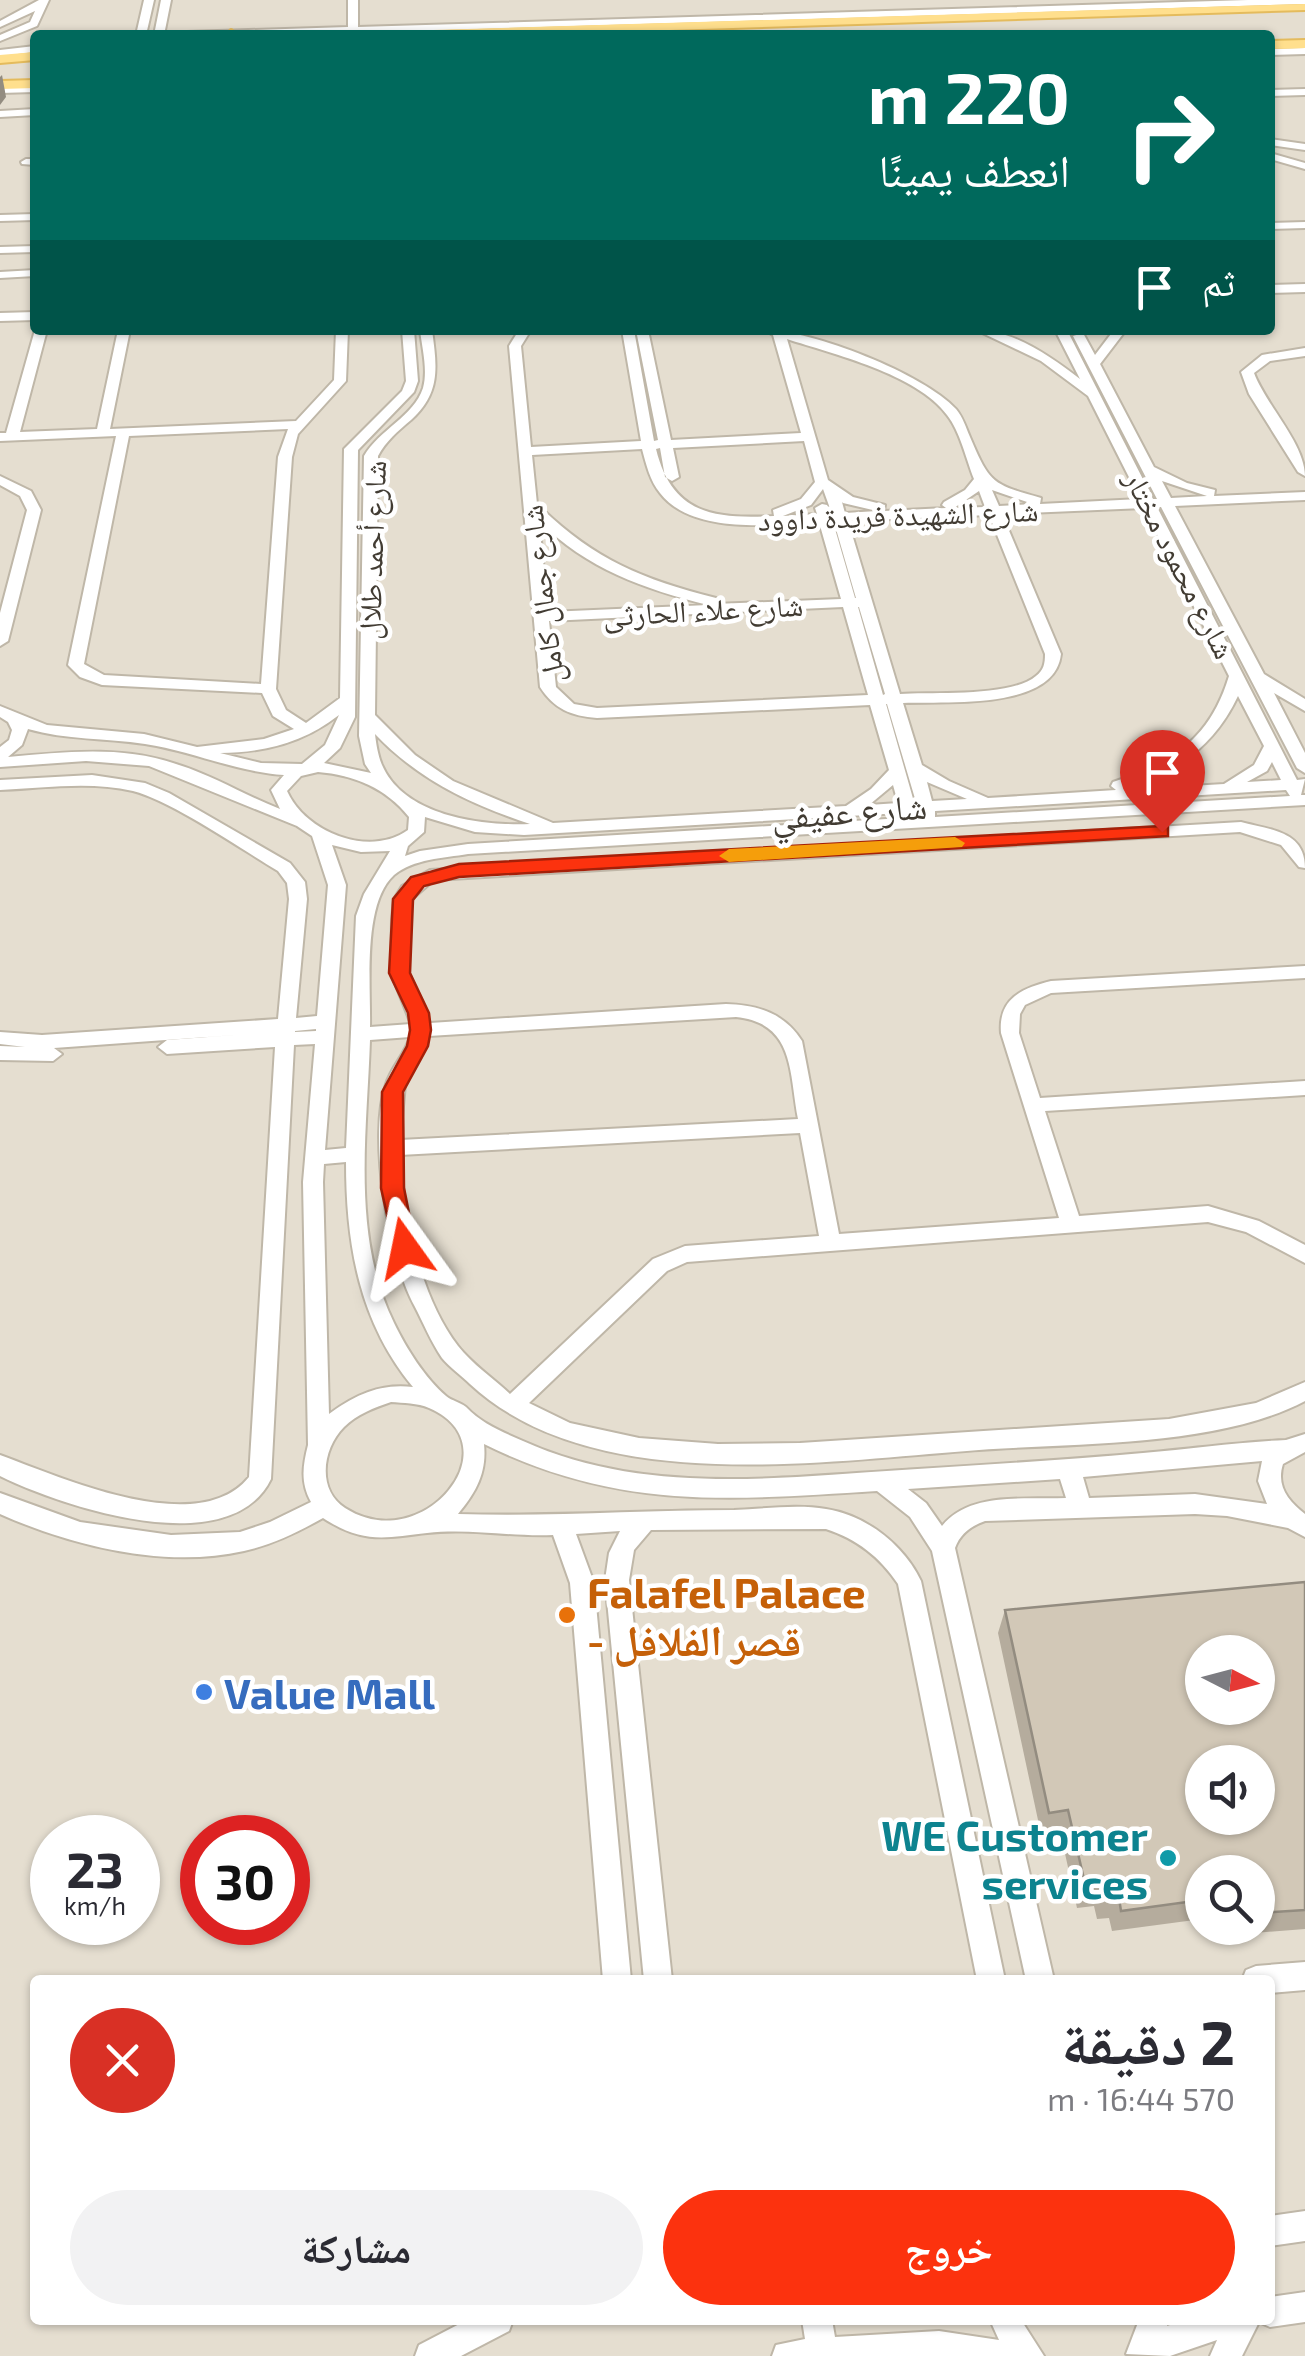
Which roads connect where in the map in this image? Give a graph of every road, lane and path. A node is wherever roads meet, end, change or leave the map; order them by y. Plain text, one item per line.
1 (149, 0) edge
2 (166, 0) edge
3 (353, 0) edge
4 (702, 0) edge
5 (716, 0) edge
6 (896, 0) edge
7 (44, 2) edge
8 (1305, 4) edge
9 (1236, 6) junction
10 (903, 14) junction
11 (768, 17) junction
12 (722, 18) junction
13 (709, 19) junction
14 (878, 20) junction
15 (642, 21) junction
16 (795, 23) junction
17 (0, 24) edge
18 (624, 28) junction
19 (141, 30) edge
20 (160, 30) edge
21 (353, 30) joint
22 (560, 30) edge
23 (906, 30) edge
24 (0, 38) edge
25 (1305, 47) edge
26 (1275, 48) edge
27 (30, 53) edge
28 (0, 56) edge
29 (0, 88) edge
30 (30, 88) edge
31 (30, 93) edge
32 (1275, 93) edge
33 (1305, 95) edge
34 (30, 112) edge
35 (19, 113) junction
36 (0, 114) edge
37 (1275, 141) edge
38 (1305, 145) edge
39 (1275, 157) edge
40 (1305, 166) edge
41 (30, 217) edge
42 (0, 218) edge
43 (1305, 225) edge
44 (1275, 226) edge
45 (30, 249) edge
46 (0, 250) edge
47 (30, 273) edge
48 (0, 275) edge
49 (30, 283) edge
50 (1305, 284) edge
51 (0, 285) edge
52 (1275, 286) edge
53 (30, 316) edge
54 (0, 317) edge
55 (40, 335) edge
56 (123, 335) edge
57 (342, 335) edge
58 (408, 335) edge
59 (427, 335) edge
60 (521, 335) edge
61 (636, 335) edge
62 (776, 335) edge
63 (783, 335) edge
64 (993, 335) edge
65 (1064, 335) edge
66 (1079, 335) edge
67 (1116, 335) edge
68 (1305, 352) edge
69 (836, 354) junction
70 (1094, 364) junction
71 (791, 374) junction
72 (1096, 398) junction
73 (652, 420) junction
74 (298, 425) junction
75 (103, 432) junction
76 (123, 432) junction
77 (6, 436) edge
78 (809, 437) junction
79 (716, 442) junction
80 (658, 445) junction
81 (610, 447) junction
82 (526, 451) junction
83 (1303, 466) edge
84 (663, 470) junction
85 (1141, 470) junction
86 (982, 478) junction
87 (0, 480) edge
88 (824, 488) junction
89 (1305, 488) edge
90 (1272, 494) junction
91 (1212, 496) junction
92 (1305, 496) edge
93 (1156, 499) junction
94 (1099, 502) junction
95 (1305, 504) edge
96 (1038, 505) junction
97 (530, 506) junction
98 (993, 507) junction
99 (950, 509) junction
100 (881, 512) junction
101 (831, 514) junction
102 (778, 516) junction
103 (1178, 526) junction
104 (1162, 528) junction
105 (1004, 534) junction
106 (369, 540) junction
107 (351, 542) junction
108 (840, 547) junction
109 (842, 577) junction
110 (856, 602) junction
111 (797, 605) junction
112 (737, 608) junction
113 (541, 617) junction
114 (856, 627) junction
115 (0, 641) edge
116 (876, 669) junction
117 (1237, 674) junction
118 (1257, 676) junction
119 (268, 689) junction
120 (950, 696) junction
121 (0, 698) edge
122 (347, 699) junction
123 (885, 699) junction
124 (824, 702) junction
125 (1305, 706) edge
126 (9, 716) edge
127 (367, 716) junction
128 (308, 731) junction
129 (895, 732) junction
130 (340, 735) junction
131 (1290, 738) junction
132 (1272, 746) junction
133 (1305, 749) edge
134 (189, 750) junction
135 (0, 758) edge
136 (238, 766) junction
137 (1305, 768) edge
138 (306, 769) junction
139 (906, 769) junction
140 (0, 785) edge
141 (1216, 788) junction
142 (394, 792) junction
143 (229, 796) junction
144 (1086, 796) junction
145 (1301, 796) edge
146 (996, 802) junction
147 (843, 810) junction
148 (919, 814) junction
149 (313, 828) junction
150 (558, 828) junction
151 (401, 844) junction
152 (431, 854) junction
153 (1305, 863) edge
154 (390, 870) junction
155 (1305, 972) edge
156 (325, 1030) junction
157 (421, 1030) junction
158 (286, 1032) junction
159 (361, 1034) junction
160 (0, 1038) edge
161 (0, 1053) edge
162 (28, 1056) junction
163 (0, 1068) edge
164 (1305, 1088) edge
165 (1033, 1105) junction
166 (808, 1126) junction
167 (392, 1148) junction
168 (355, 1154) junction
169 (315, 1158) junction
170 (1071, 1223) junction
171 (830, 1242) junction
172 (1305, 1255) edge
173 (1305, 1391) edge
174 (436, 1399) junction
175 (512, 1405) junction
176 (468, 1425) junction
177 (318, 1442) junction
178 (1299, 1444) edge
179 (0, 1466) edge
180 (1069, 1470) junction
181 (881, 1481) junction
182 (0, 1503) edge
183 (326, 1505) junction
184 (1081, 1508) junction
185 (646, 1520) junction
186 (425, 1523) junction
187 (1299, 1523) edge
188 (562, 1524) junction
189 (942, 1548) junction
190 (617, 1975) edge
191 (657, 1975) edge
192 (990, 1975) edge
193 (1039, 1975) edge
194 (1305, 1976) edge
195 (1275, 1978) edge
196 (1304, 2228) edge
197 (1275, 2231) edge
198 (1305, 2307) edge
199 (1275, 2311) edge
200 (489, 2325) edge
201 (818, 2325) edge
202 (1008, 2325) edge
203 (1212, 2325) edge
204 (1241, 2325) edge
205 (1146, 2342) edge
206 (910, 2352) edge
207 (822, 2353) junction
208 (430, 2356) edge
209 (788, 2356) edge
210 (1004, 2356) edge
211 (1029, 2356) edge
212 (1225, 2356) edge

1 - 19 street
2 - 20 street
3 - 21 street
4 - 13 street
5 - 12 street
6 - 10 street
7 - 17 street
7 - 24 street
8 - 9 main road
9 - 10 street
9 - 14 main road
10 - 11 street
11 - 12 street
11 - 16 main road
12 - 13 street
13 - 15 street
14 - 16 main road
14 - 23 main road
15 - 18 main road
15 - 21 street
16 - 18 main road
18 - 22 main road
25 - 26 main road
27 - 28 main road
29 - 30 main road
31 - 35 street
32 - 33 street
34 - 35 street
35 - 36 street
37 - 38 street
39 - 40 street
41 - 42 street
43 - 44 street
45 - 46 street
47 - 48 street
49 - 51 street
50 - 52 street
53 - 54 street
55 - 77 street
56 - 75 street
57 - 74 street
58 - 107 street, شارع أحمد طلال
59 - 106 street, شارع أحمد طلال
60 - 82 street, شارع جمال كامل
61 - 73 street, شارع الشهيدة فريدة داوود
62 - 71 street
63 - 69 street
64 - 72 street
65 - 72 street, شارع محمود مختار
66 - 70 street, شارع محمود مختار
67 - 70 street
68 - 83 street
69 - 71 street
69 - 86 street
70 - 85 street, شارع محمود مختار
71 - 78 street
72 - 85 street, شارع محمود مختار
73 - 79 street
73 - 80 street, شارع الشهيدة فريدة داوود
73 - 81 street
74 - 76 street
74 - 119 street
75 - 76 street
75 - 77 street
76 - 119 street
78 - 79 street
78 - 88 street
79 - 80 street
79 - 84 street
80 - 81 street
80 - 84 street, شارع الشهيدة فريدة داوود
81 - 82 street
81 - 84 street
82 - 97 street, شارع جمال كامل
83 - 90 street
84 - 102 street, شارع الشهيدة فريدة داوود
85 - 91 street
85 - 93 street, شارع محمود مختار
85 - 94 street
86 - 96 street
86 - 98 street
86 - 99 street
87 - 115 street
88 - 100 street
88 - 101 street
88 - 102 street
89 - 90 street, شارع الشهيدة فريدة داوود
90 - 91 street, شارع الشهيدة فريدة داوود
90 - 92 street, شارع الشهيدة فريدة داوود
90 - 95 street
91 - 93 street, شارع الشهيدة فريدة داوود
91 - 103 street
93 - 94 street, شارع الشهيدة فريدة داوود
93 - 103 street, شارع محمود مختار
93 - 104 street, شارع محمود مختار
94 - 96 street, شارع الشهيدة فريدة داوود
94 - 104 street
96 - 98 street, شارع الشهيدة فريدة داوود
96 - 105 street
97 - 112 street
97 - 113 street, شارع جمال كامل
98 - 99 street, شارع الشهيدة فريدة داوود
98 - 105 street
99 - 100 street, شارع الشهيدة فريدة داوود
99 - 105 street
100 - 101 street, شارع الشهيدة فريدة داوود
100 - 108 street
101 - 102 street, شارع الشهيدة فريدة داوود
101 - 108 street
102 - 108 street
103 - 118 street, شارع محمود مختار
104 - 117 street, شارع محمود مختار
105 - 120 street
106 - 107 street
106 - 127 street, شارع أحمد طلال
107 - 122 street, شارع أحمد طلال
108 - 109 street
108 - 110 street
109 - 110 street
109 - 111 street
110 - 111 street, شارع علاء الحارثى
110 - 114 street
110 - 116 street
111 - 112 street, شارع علاء الحارثى
111 - 114 street
112 - 113 street, شارع علاء الحارثى
113 - 124 street, شارع جمال كامل
114 - 116 street
116 - 120 street
116 - 123 street
116 - 124 street
117 - 132 street, شارع محمود مختار
117 - 144 street
118 - 125 street
118 - 131 street, شارع محمود مختار
119 - 128 street
120 - 123 street, شارع جمال كامل
120 - 129 street
121 - 126 street
122 - 128 street
122 - 130 street, شارع أحمد طلال
123 - 124 street, شارع جمال كامل
123 - 129 street
124 - 129 street
126 - 134 street
126 - 135 street
127 - 130 street
127 - 142 street, شارع أحمد طلال
127 - 150 street
128 - 134 street
129 - 139 street
130 - 138 street
131 - 133 street
131 - 137 street, شارع محمود مختار
132 - 141 street
132 - 145 street, شارع محمود مختار
134 - 136 street
135 - 143 street
136 - 138 street
136 - 143 street
138 - 142 street, شارع عفيفي
138 - 149 street
139 - 146 street
139 - 147 street
139 - 148 street
140 - 158 street
141 - 144 street, شارع عفيفي
141 - 145 street, شارع عفيفي
142 - 150 street, شارع عفيفي
142 - 151 street, شارع أحمد طلال
143 - 149 street
144 - 146 street, شارع عفيفي
145 - 148 street, شارع عفيفي
146 - 148 street, شارع عفيفي
147 - 148 street, شارع عفيفي
147 - 150 street, شارع عفيفي
148 - 152 street, شارع عفيفي
149 - 151 street
149 - 156 street
151 - 152 street
151 - 154 street
152 - 154 street, شارع عفيفي
153 - 157 street
154 - 159 street
155 - 165 street
156 - 158 street
156 - 169 street
157 - 159 street
157 - 166 street
157 - 167 street
158 - 160 street
158 - 162 street
158 - 179 street
159 - 168 street
161 - 162 street
162 - 163 street
164 - 165 street
165 - 170 street
166 - 167 street
166 - 171 street
167 - 175 street
168 - 169 street
168 - 174 street
169 - 177 street
170 - 171 street
170 - 172 street
171 - 175 street
173 - 175 street
174 - 176 street
174 - 177 street
176 - 181 street
176 - 186 street
177 - 183 street
178 - 180 street
178 - 187 street
180 - 181 street
180 - 184 street
181 - 189 street
182 - 183 street
183 - 186 street
184 - 187 street
184 - 189 street
185 - 188 street
185 - 191 street
185 - 192 street
186 - 188 street
188 - 190 street
189 - 193 street
194 - 195 street
196 - 197 street
198 - 199 street
200 - 208 street
201 - 207 street
202 - 211 street
203 - 205 street
204 - 212 street
206 - 207 street
206 - 210 street
207 - 209 street

